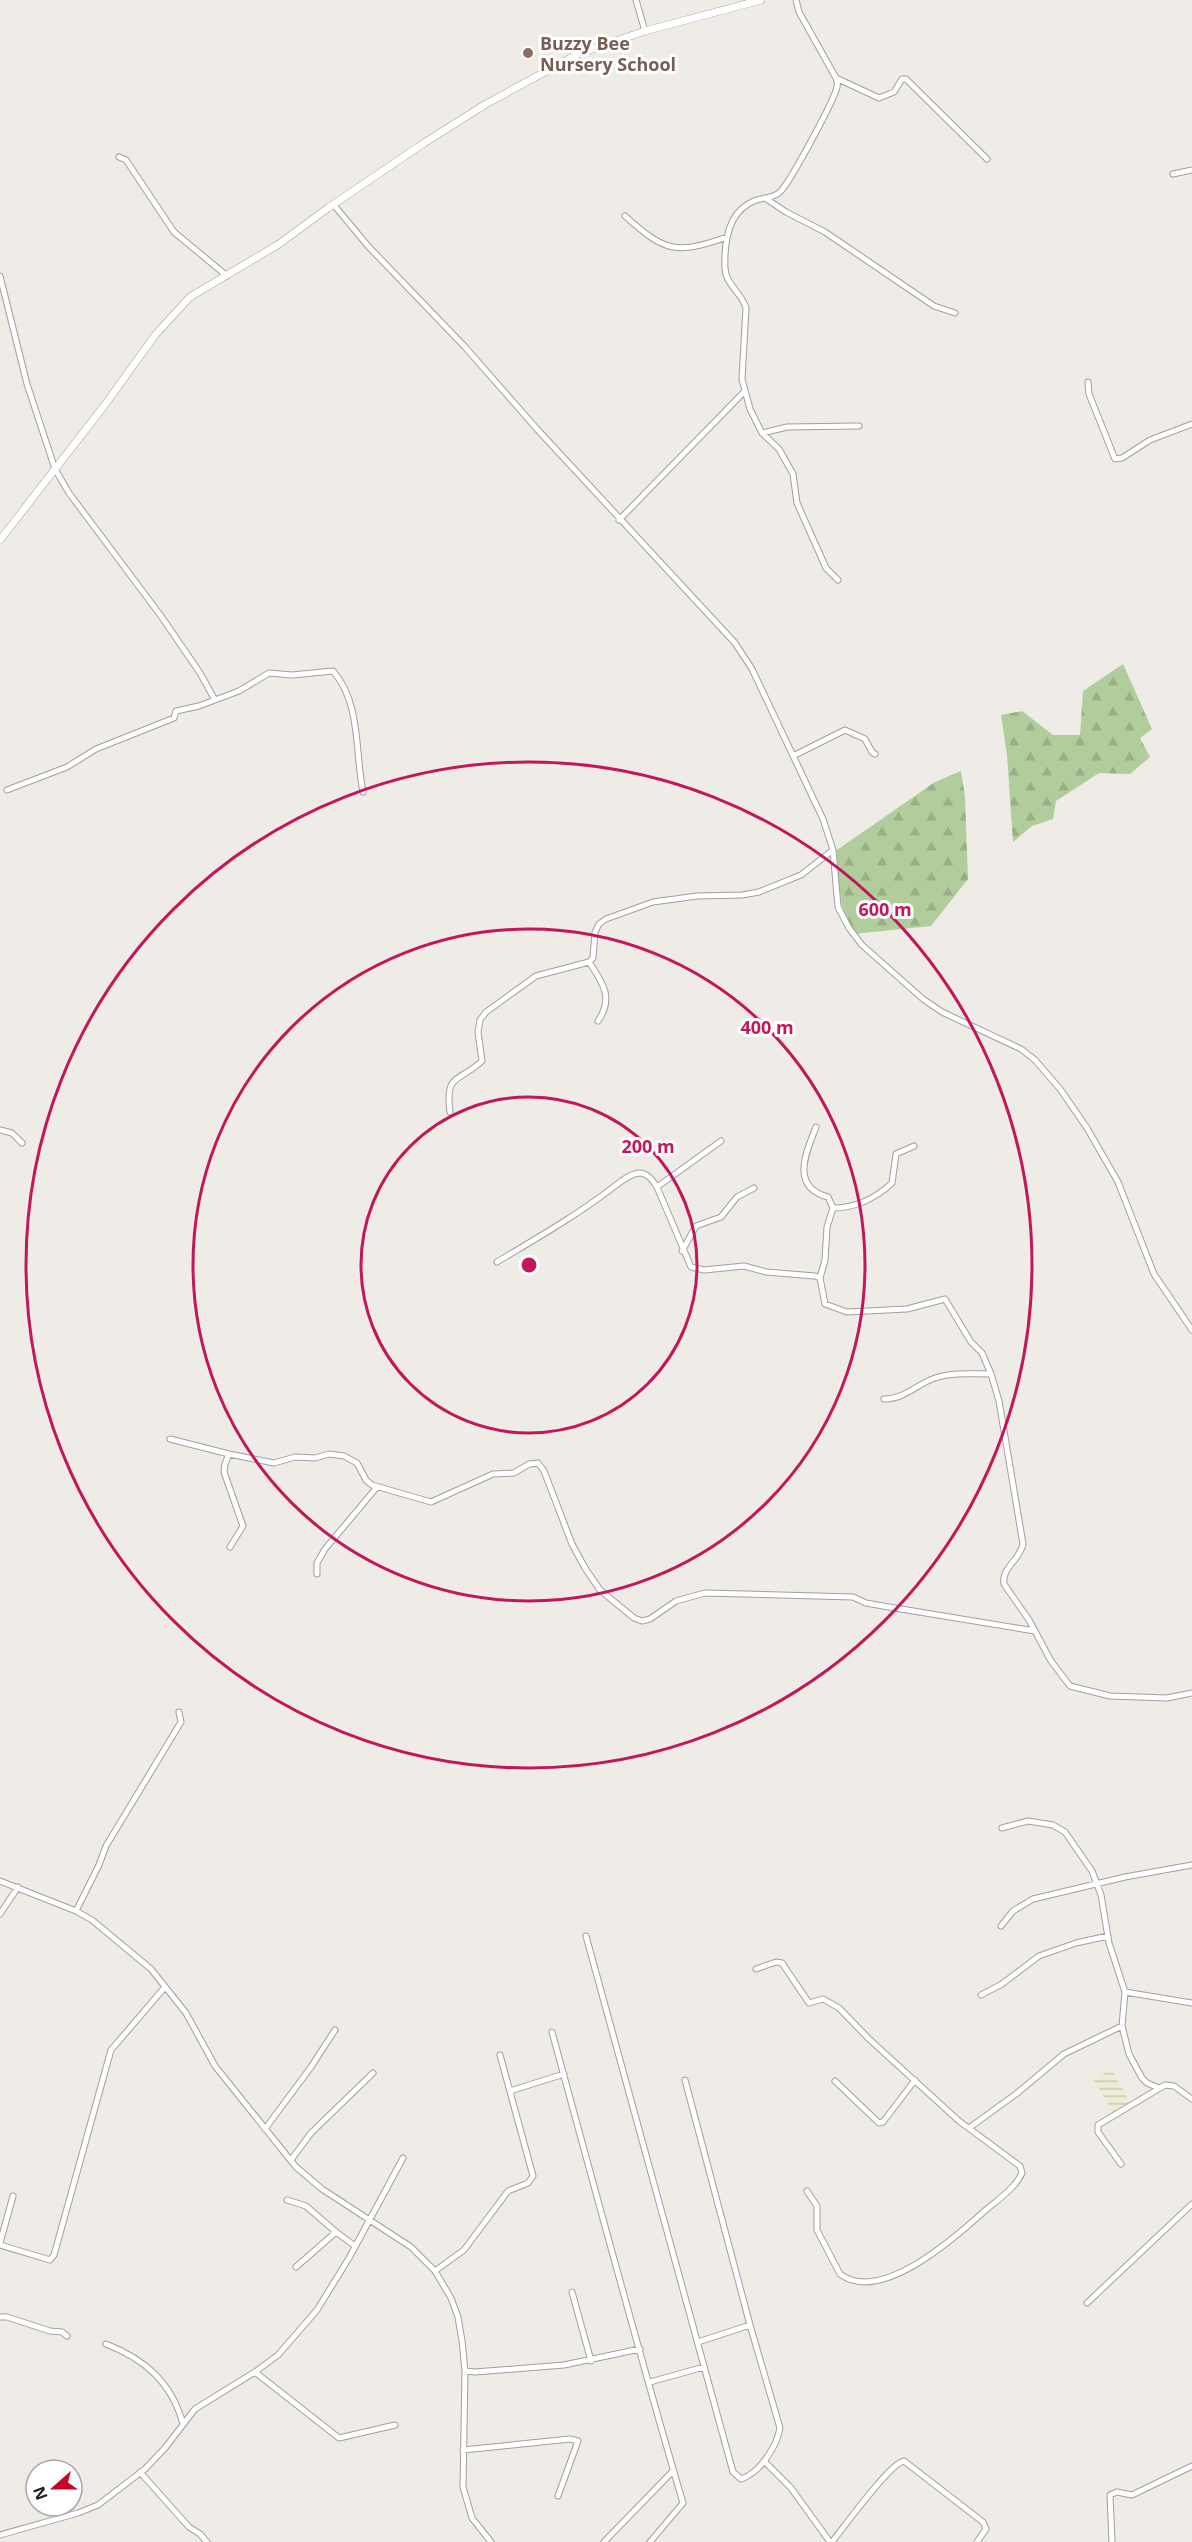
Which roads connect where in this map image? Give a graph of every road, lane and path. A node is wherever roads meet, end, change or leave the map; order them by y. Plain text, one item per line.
1 (636, 0) edge
2 (761, 0) edge
3 (796, 0) edge
4 (645, 31) junction
5 (836, 78) junction
6 (119, 157) dead end
7 (987, 159) dead end
8 (1192, 170) edge
9 (1173, 174) dead end
10 (765, 198) junction
11 (333, 204) junction
12 (625, 216) dead end
13 (727, 237) junction
14 (0, 276) edge
15 (227, 276) junction
16 (955, 313) dead end
17 (1088, 382) dead end
18 (744, 392) junction
19 (1192, 424) edge
20 (858, 426) dead end
21 (762, 433) junction
22 (55, 469) junction
23 (619, 520) junction
24 (0, 540) edge
25 (838, 580) dead end
26 (215, 700) junction
27 (875, 754) dead end
28 (793, 756) junction
29 (7, 790) dead end
30 (363, 792) dead end
31 (833, 850) junction
32 (589, 962) junction
33 (598, 1021) dead end
34 (450, 1112) dead end
35 (816, 1127) dead end
36 (0, 1130) edge
37 (721, 1141) dead end
38 (22, 1143) dead end
39 (914, 1146) dead end
40 (657, 1187) junction
41 (754, 1188) dead end
42 (833, 1208) junction
43 (682, 1251) junction
44 (497, 1262) dead end
45 (820, 1278) junction
46 (1192, 1330) edge
47 (991, 1374) junction
48 (884, 1399) dead end
49 (170, 1439) dead end
50 (229, 1454) junction
51 (376, 1487) junction
52 (230, 1547) dead end
53 (316, 1574) dead end
54 (1035, 1631) junction
55 (1192, 1693) edge
56 (179, 1712) dead end
57 (1002, 1828) dead end
58 (1192, 1865) edge
59 (0, 1881) edge
60 (1098, 1883) junction
61 (18, 1887) junction
62 (76, 1911) junction
63 (0, 1914) edge
64 (1001, 1926) dead end
65 (586, 1936) dead end
66 (1108, 1936) junction
67 (756, 1970) dead end
68 (165, 1986) junction
69 (1125, 1992) junction
70 (981, 1995) dead end
71 (1192, 2003) edge
72 (1122, 2026) junction
73 (335, 2030) dead end
74 (552, 2032) dead end
75 (500, 2055) dead end
76 (373, 2073) dead end
77 (564, 2074) junction
78 (685, 2080) dead end
79 (915, 2080) junction
80 (835, 2081) dead end
81 (1159, 2088) junction
82 (510, 2091) junction
83 (1192, 2099) edge
84 (969, 2128) junction
85 (266, 2129) junction
86 (403, 2158) dead end
87 (291, 2160) junction
88 (1120, 2164) dead end
89 (807, 2191) dead end
90 (13, 2196) dead end
91 (287, 2200) dead end
92 (1192, 2204) edge
93 (370, 2221) junction
94 (336, 2232) junction
95 (0, 2244) edge
96 (355, 2246) junction
97 (296, 2267) dead end
98 (435, 2271) junction
99 (572, 2292) dead end
100 (1087, 2303) dead end
101 (0, 2317) edge
102 (750, 2325) junction
103 (68, 2336) dead end
104 (698, 2342) junction
105 (106, 2344) dead end
106 (640, 2349) junction
107 (591, 2361) junction
108 (704, 2367) junction
109 (465, 2371) junction
110 (255, 2372) junction
111 (650, 2382) junction
112 (183, 2424) junction
113 (395, 2425) dead end
114 (463, 2450) junction
115 (764, 2461) junction
116 (1192, 2466) edge
117 (140, 2472) junction
118 (672, 2472) junction
119 (558, 2496) dead end
120 (0, 2535) edge
121 (207, 2542) edge
122 (490, 2542) edge
123 (604, 2542) edge
124 (650, 2542) edge
125 (831, 2542) edge
126 (977, 2542) edge
127 (1112, 2542) edge

1 - 4 street
2 - 4 street
3 - 5 street
4 - 11 street
5 - 7 street
5 - 10 street
6 - 15 street
8 - 9 street
10 - 13 street
10 - 16 street
11 - 15 street
11 - 23 street
12 - 13 street
13 - 18 street
14 - 22 street
15 - 22 street
17 - 19 street
18 - 21 street
18 - 23 street
20 - 21 street
21 - 25 street
22 - 24 street
22 - 26 street
23 - 28 street
26 - 29 street
26 - 30 street
27 - 28 street
28 - 31 street
31 - 32 street
31 - 46 street
32 - 33 street
32 - 34 street
35 - 42 street
36 - 38 street
37 - 40 street
39 - 42 street
40 - 43 street
40 - 44 street
41 - 43 street
42 - 45 street
43 - 45 street
45 - 47 street
47 - 48 street
47 - 54 street
49 - 50 street
50 - 51 street
50 - 52 street
51 - 53 street
51 - 54 street
54 - 55 street
56 - 62 street
57 - 60 street
58 - 60 street
59 - 61 street
60 - 64 street
60 - 66 street
61 - 62 street
61 - 63 street
62 - 68 street
65 - 104 street
66 - 69 street
66 - 70 street
67 - 79 street
68 - 85 street
68 - 95 street
69 - 71 street
69 - 72 street
72 - 81 street
72 - 84 street
73 - 85 street
74 - 77 street
75 - 82 street
76 - 87 street
77 - 82 street
77 - 106 street
78 - 102 street
79 - 80 street
79 - 84 street
81 - 83 street
81 - 88 street
82 - 98 street
84 - 89 street
85 - 87 street
86 - 93 street
87 - 93 street
90 - 95 street
91 - 94 street
92 - 100 street
93 - 96 street
93 - 98 street
94 - 96 street
94 - 97 street
96 - 110 street
98 - 109 street
99 - 107 street
101 - 103 street
102 - 104 street
102 - 115 street
104 - 108 street
105 - 112 street
106 - 107 street
106 - 111 street
107 - 109 street
108 - 111 street
108 - 115 street
109 - 114 street
110 - 112 street
110 - 113 street
111 - 118 street
112 - 117 street
114 - 119 street
114 - 122 street
115 - 125 street
116 - 127 street
117 - 120 street
117 - 121 street
118 - 123 street
118 - 124 street
125 - 126 street

